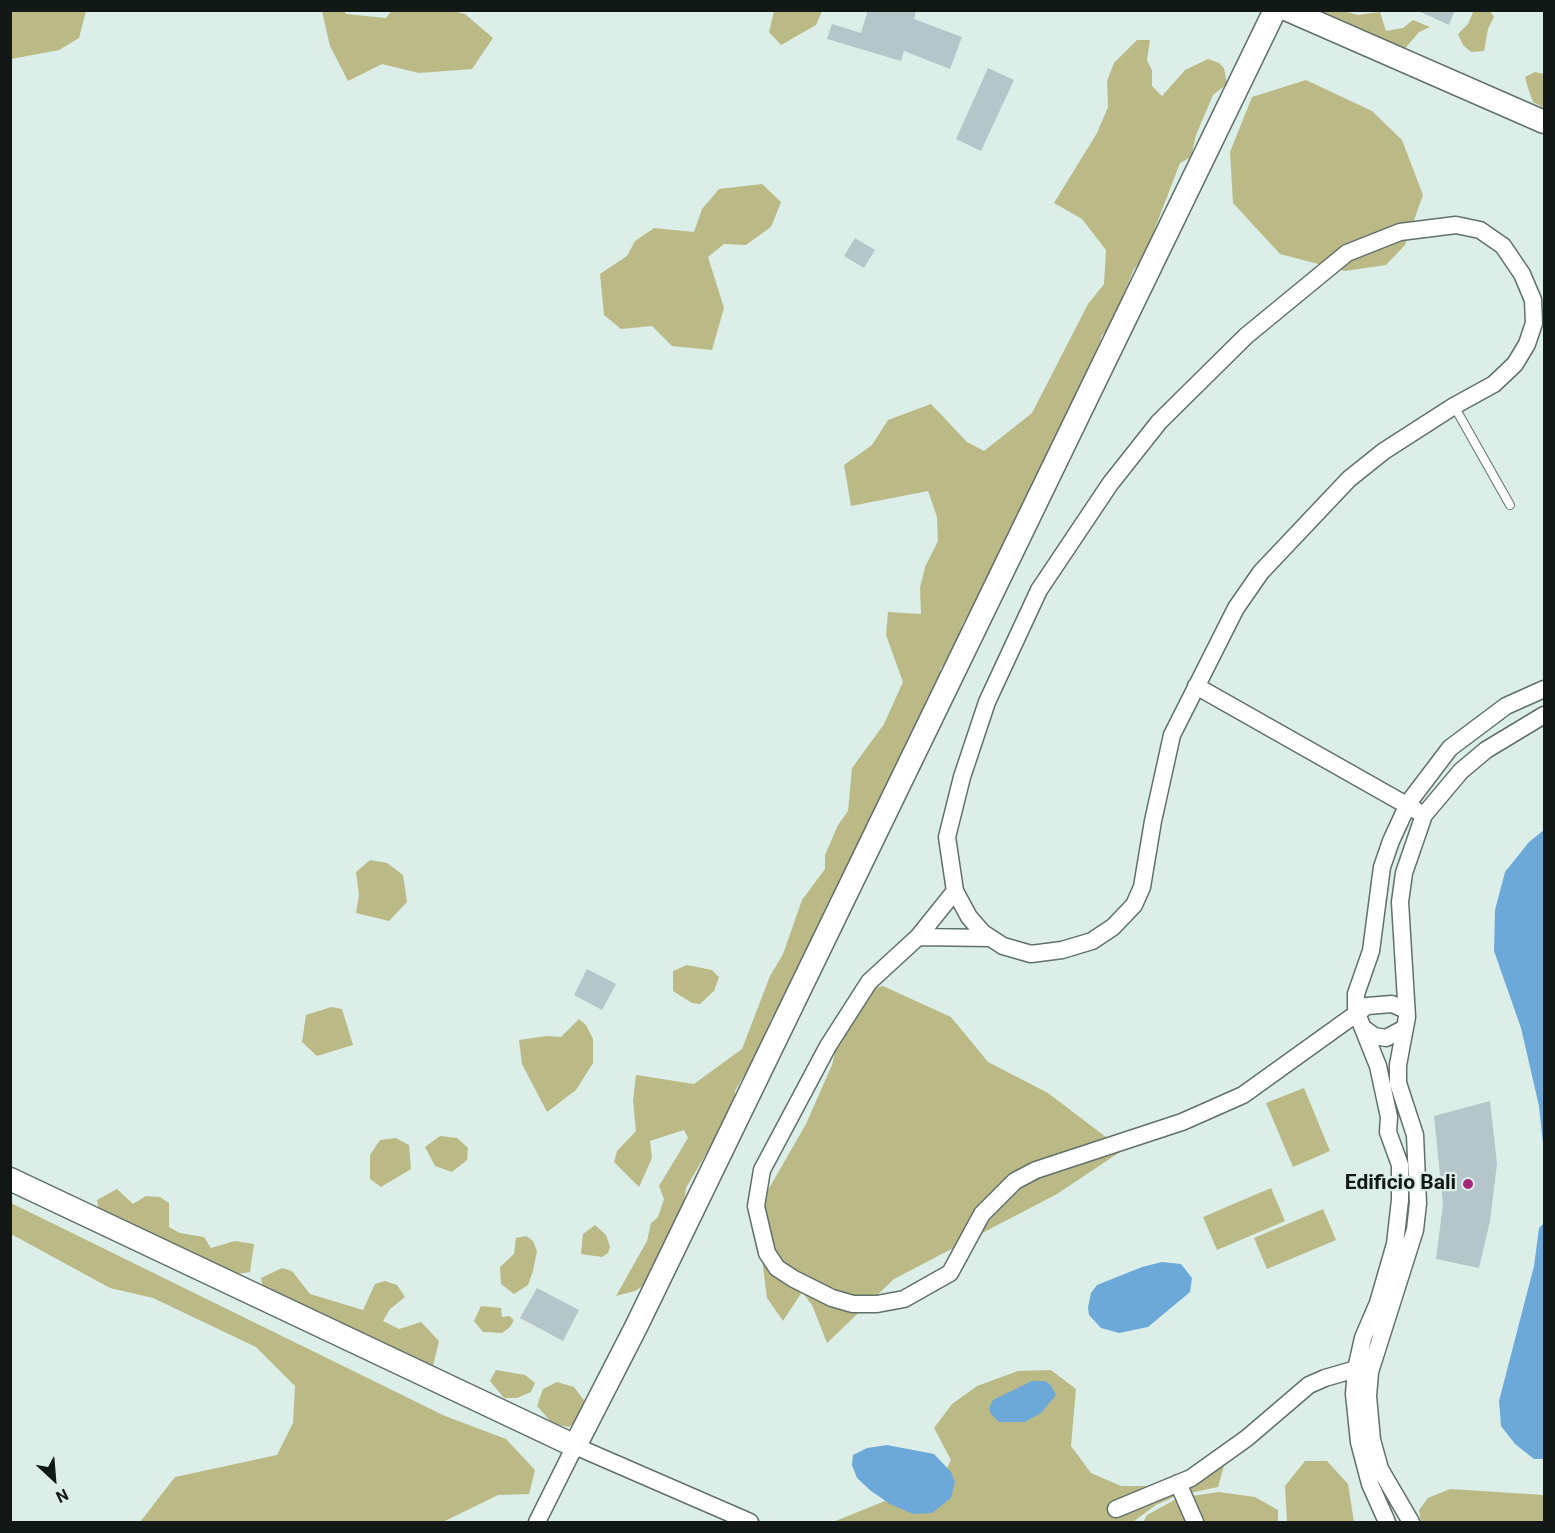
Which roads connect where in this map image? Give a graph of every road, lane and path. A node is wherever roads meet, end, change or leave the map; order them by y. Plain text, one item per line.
1 (1275, 10) edge
2 (1288, 10) edge
3 (1545, 122) edge
4 (1454, 406) junction
5 (1510, 505) dead end
6 (1196, 686) junction
7 (1545, 689) edge
8 (1545, 715) edge
9 (1407, 806) junction
10 (1424, 815) junction
11 (955, 891) junction
12 (918, 937) junction
13 (991, 938) junction
14 (1406, 1010) junction
15 (1356, 1011) junction
16 (1363, 1028) junction
17 (1405, 1028) junction
18 (1408, 1114) junction
19 (1389, 1117) junction
20 (1415, 1138) junction
21 (1393, 1142) junction
22 (10, 1179) edge
23 (1363, 1370) junction
24 (575, 1446) junction
25 (1378, 1481) junction
26 (1178, 1483) junction
27 (1116, 1509) dead end
28 (537, 1522) edge
29 (750, 1522) edge
30 (1194, 1522) edge
31 (1387, 1522) edge
32 (1412, 1522) edge

1 - 24 street
2 - 3 street
4 - 5 lane
4 - 6 street
4 - 11 street
6 - 9 street
6 - 13 street
7 - 9 street
8 - 10 street
9 - 10 street
9 - 15 street
10 - 14 street
11 - 12 street
11 - 13 street
12 - 13 street
12 - 15 street
14 - 15 street
14 - 17 street
15 - 16 street
16 - 17 street
16 - 19 street
17 - 18 street
18 - 19 street
18 - 20 street
19 - 21 street
20 - 21 street
20 - 23 street
21 - 23 street
22 - 24 street
23 - 25 street
23 - 26 street
24 - 28 street
24 - 29 street
25 - 31 street
25 - 32 street
26 - 27 street
26 - 30 street

